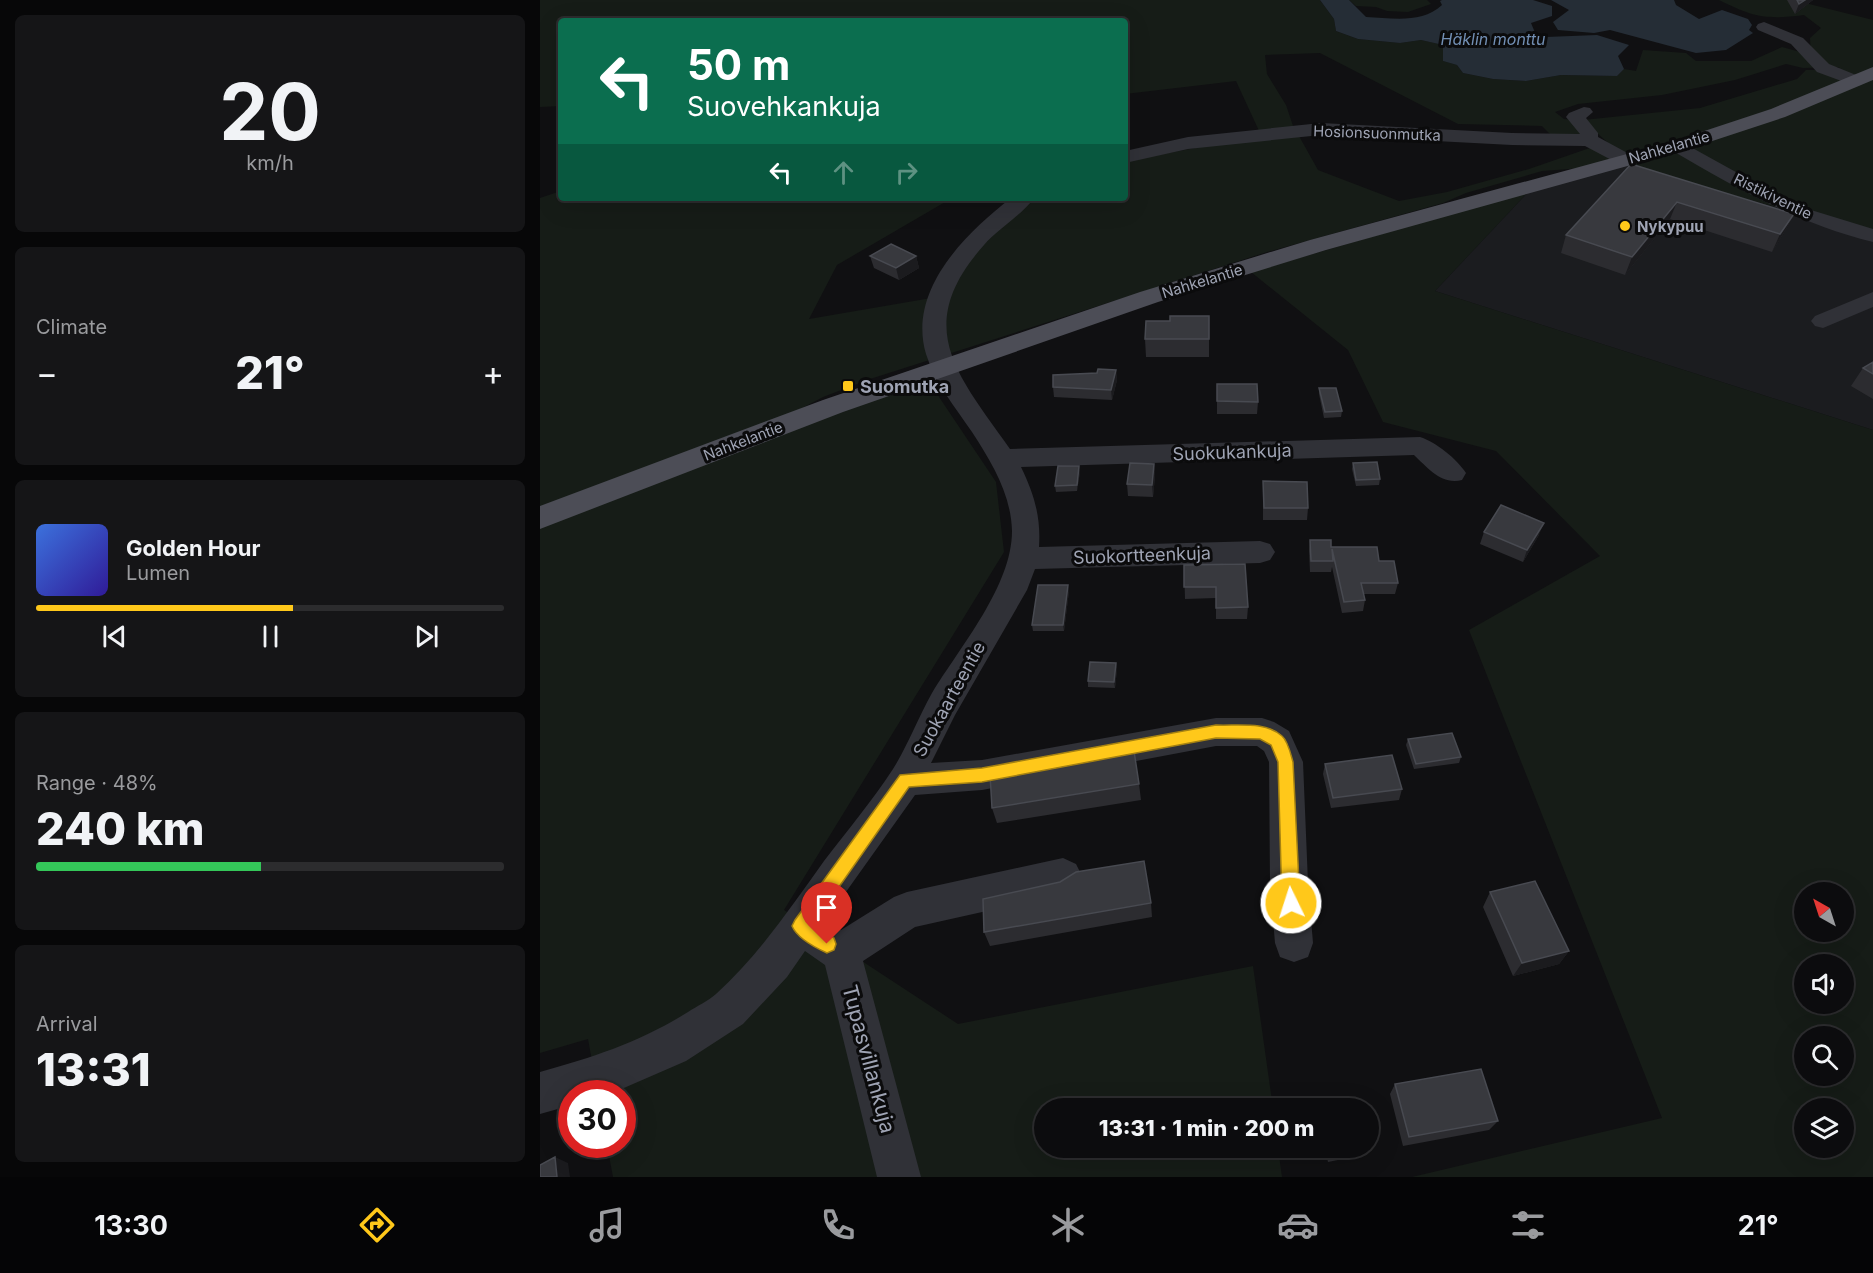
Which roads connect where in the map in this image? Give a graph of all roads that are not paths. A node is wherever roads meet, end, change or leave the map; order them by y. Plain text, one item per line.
1 (1764, 27) dead end
2 (1864, 77) edge
3 (1584, 112) dead end
4 (1589, 140) junction
5 (1678, 146) junction
6 (1128, 156) edge
7 (1626, 160) junction
8 (1020, 201) edge
9 (1873, 236) edge
10 (1873, 299) edge
11 (1822, 321) dead end
12 (943, 367) junction
13 (1004, 458) junction
14 (1452, 472) dead end
15 (540, 518) edge
16 (1260, 552) dead end
17 (1024, 558) junction
18 (905, 780) junction
19 (1064, 876) edge
20 (801, 926) junction
21 (1294, 943) dead end
22 (841, 953) junction
23 (540, 1093) edge
24 (899, 1177) edge

1 - 2 street
2 - 5 main road, Nahkelantie
3 - 4 street
4 - 6 street, Hosionsuonmutka
4 - 7 street, Hosionsuonmutka
5 - 7 main road, Nahkelantie
5 - 9 street, Ristikiventie
7 - 12 main road, Nahkelantie
8 - 12 street
10 - 11 street
12 - 13 street, Suokaarteentie
12 - 15 main road, Nahkelantie
13 - 14 street, Suokukankuja
13 - 17 street, Suokaarteentie
16 - 17 street, Suokortteenkuja
17 - 18 street, Suokaarteentie
18 - 20 street, Suokaarteentie
18 - 21 street
19 - 22 street
20 - 22 street
20 - 23 street, Suokaarteentie
22 - 24 street, Tupasvillankuja

